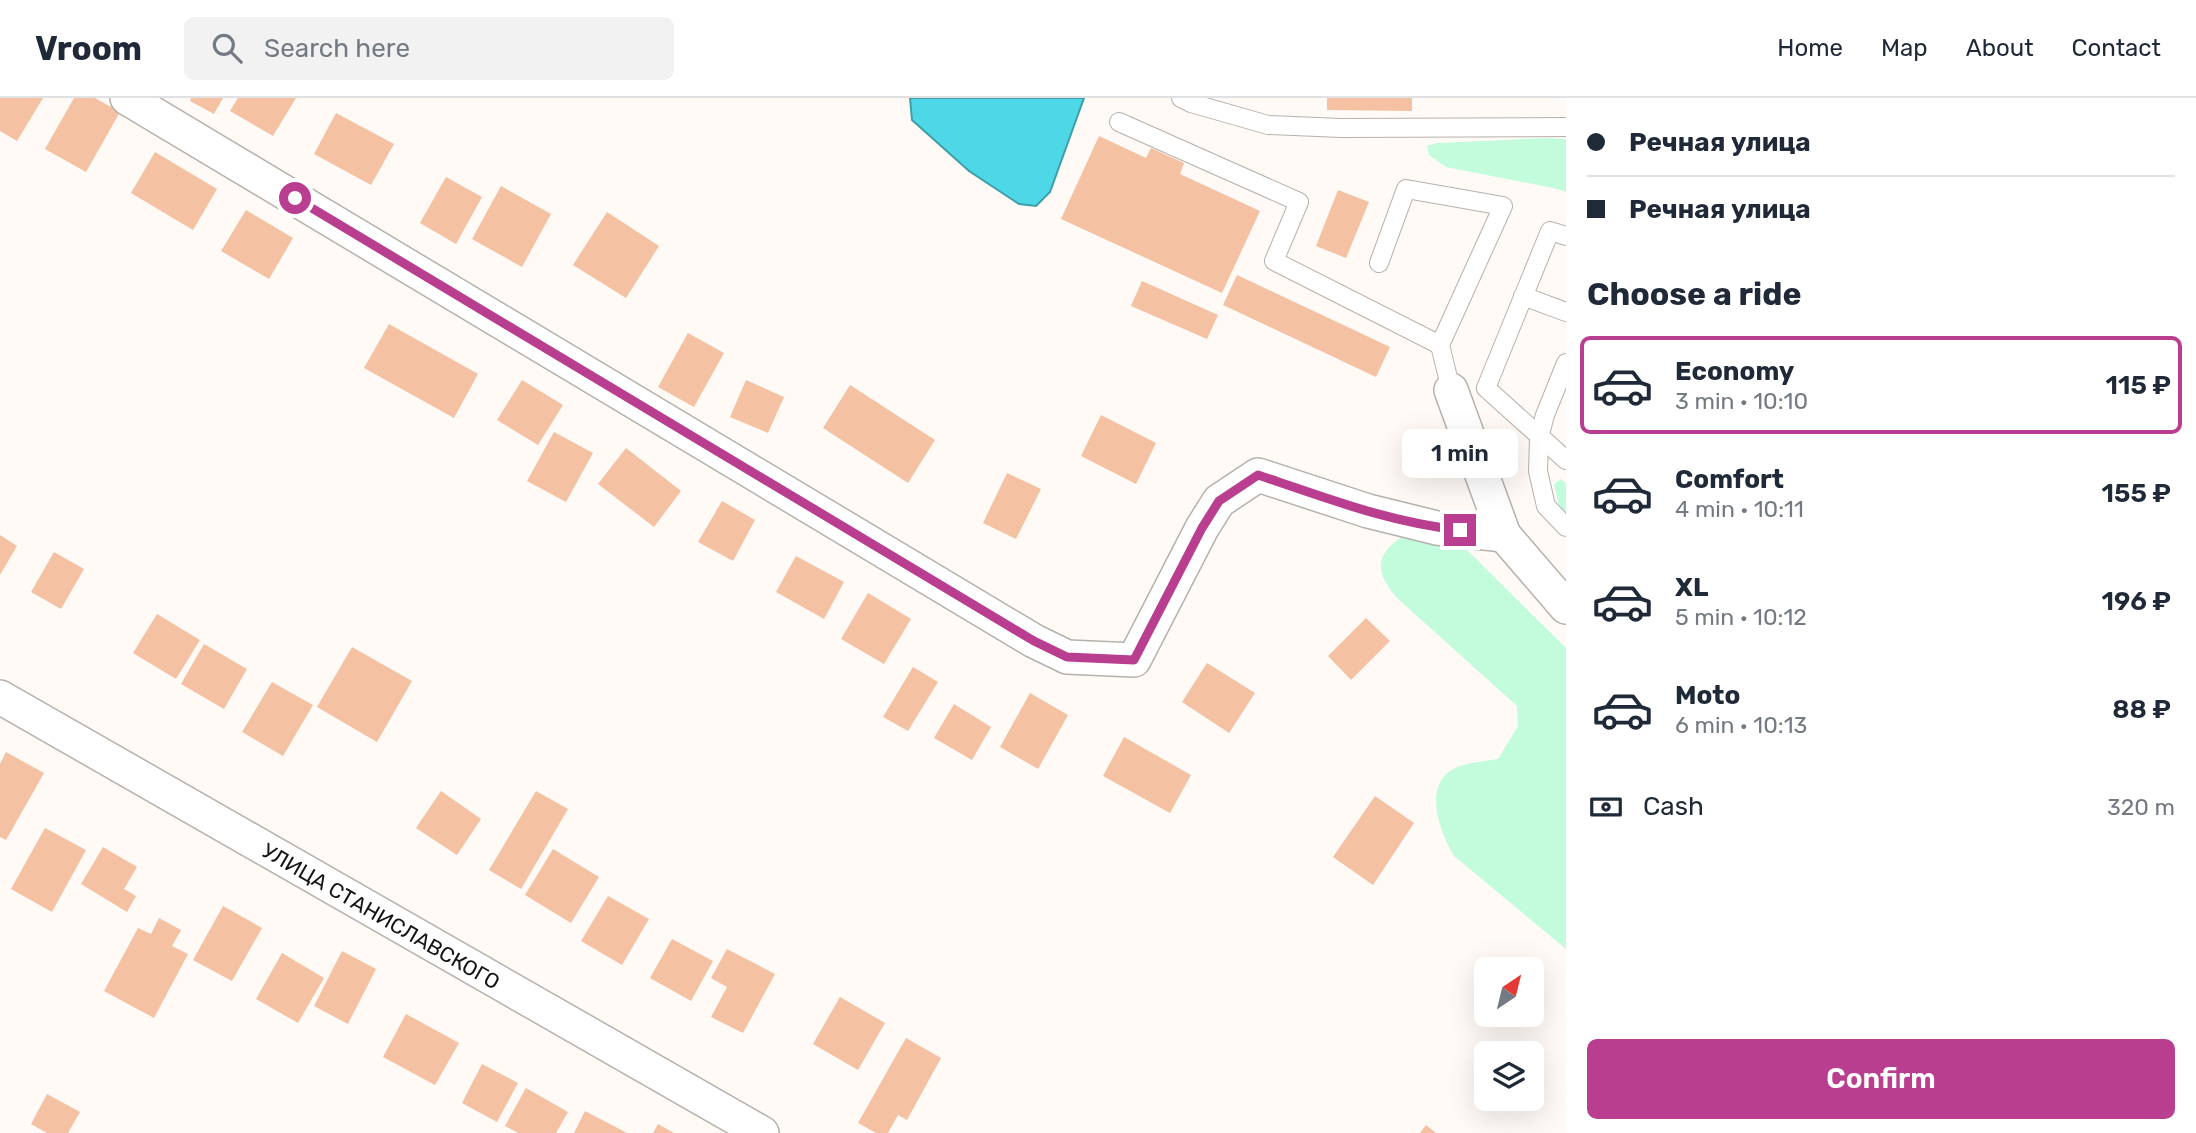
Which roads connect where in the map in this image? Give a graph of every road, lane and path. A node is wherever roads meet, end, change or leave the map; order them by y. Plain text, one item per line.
1 (127, 98) edge
2 (1181, 98) edge
3 (1119, 122) dead end
4 (1566, 127) edge
5 (1566, 236) edge
6 (1379, 263) dead end
7 (1523, 296) junction
8 (1566, 312) edge
9 (1440, 345) junction
10 (1566, 363) edge
11 (1451, 390) joint
12 (1539, 438) junction
13 (1566, 460) edge
14 (1566, 527) edge
15 (1504, 535) junction
16 (1566, 607) edge
17 (0, 697) edge
18 (762, 1133) edge

1 - 15 street
2 - 4 lane
3 - 9 lane
5 - 7 lane
6 - 9 lane
7 - 8 lane
7 - 12 lane
9 - 11 lane
10 - 12 lane
11 - 15 street
12 - 13 lane
12 - 14 lane
15 - 16 street
17 - 18 street, УЛИЦА СТАНИСЛАВСКОГО

